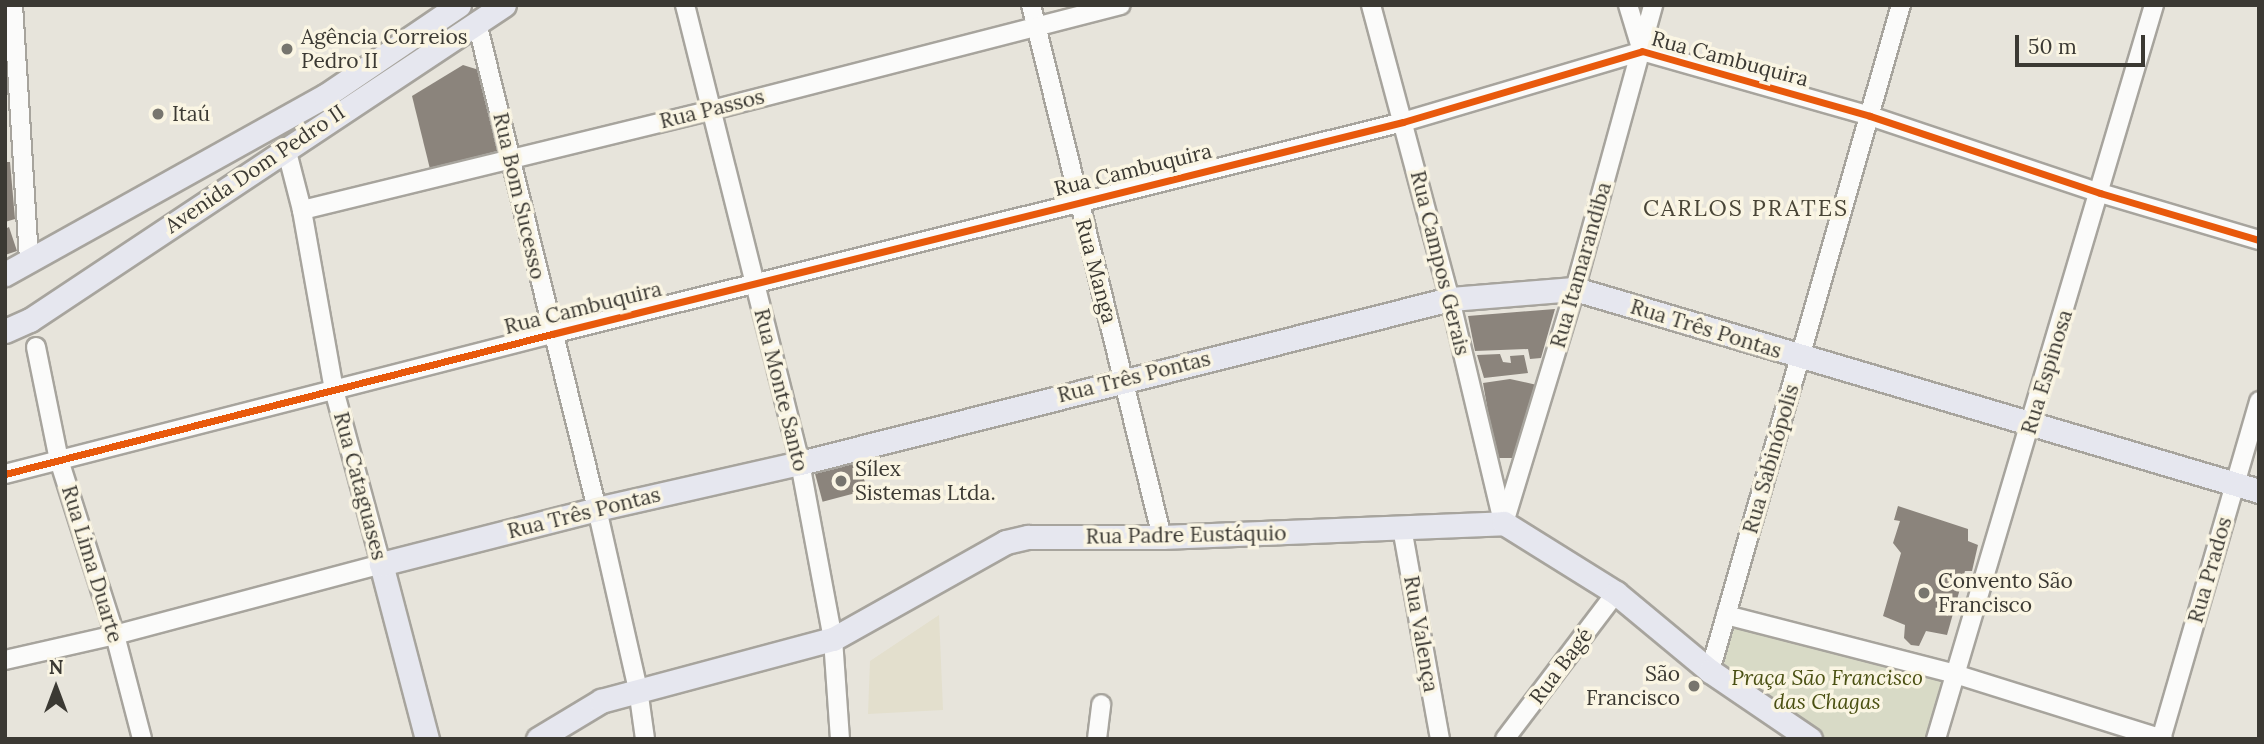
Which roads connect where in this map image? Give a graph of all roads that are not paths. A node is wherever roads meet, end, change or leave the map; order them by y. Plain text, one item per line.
1 (13, 5) edge
2 (459, 5) edge
3 (504, 5) edge
4 (685, 5) edge
5 (1031, 5) edge
6 (1121, 5) edge
7 (1371, 5) edge
8 (1628, 5) edge
9 (1653, 5) edge
10 (1901, 5) edge
11 (2154, 5) edge
12 (477, 23) junction
13 (1036, 27) junction
14 (1642, 51) junction
15 (712, 110) junction
16 (1870, 116) junction
17 (1403, 122) junction
18 (286, 148) junction
19 (512, 158) junction
20 (2100, 193) junction
21 (1078, 202) junction
22 (302, 210) junction
23 (2259, 240) edge
24 (29, 262) junction
25 (5, 274) edge
26 (755, 282) junction
27 (1575, 289) junction
28 (1450, 299) junction
29 (5, 331) edge
30 (552, 334) junction
31 (36, 347) dead end
32 (1800, 357) junction
33 (1125, 379) junction
34 (334, 390) junction
35 (2259, 401) edge
36 (2031, 425) junction
37 (59, 460) junction
38 (800, 463) junction
39 (5, 474) edge
40 (2235, 484) junction
41 (2259, 491) edge
42 (597, 509) junction
43 (1504, 523) junction
44 (1402, 528) junction
45 (1162, 537) junction
46 (381, 564) junction
47 (1616, 593) junction
48 (1726, 615) junction
49 (115, 635) junction
50 (833, 639) junction
51 (5, 660) edge
52 (1710, 671) junction
53 (1955, 674) junction
54 (638, 689) junction
55 (1101, 705) dead end
56 (2161, 738) edge
57 (142, 739) edge
58 (427, 739) edge
59 (538, 739) edge
60 (645, 739) edge
61 (840, 739) edge
62 (1097, 739) edge
63 (1440, 739) edge
64 (1506, 739) edge
65 (1810, 739) edge
66 (1936, 739) edge

1 - 24 street
2 - 24 main road, Avenida Dom Pedro II
3 - 12 main road, Avenida Dom Pedro II
4 - 15 street, Rua Monte Santo
5 - 13 street, Rua Manga
6 - 13 street, Rua Passos
7 - 17 street, Rua Campos Gerais
8 - 14 street
9 - 14 street, Rua Itamarandiba
10 - 16 street, Rua Sabinópolis
11 - 20 street, Rua Espinosa
12 - 18 main road, Avenida Dom Pedro II
12 - 19 street, Rua Bom Sucesso
13 - 15 street, Rua Passos
13 - 21 street, Rua Manga
14 - 16 street, Rua Cambuquira
14 - 17 street, Rua Cambuquira
14 - 27 street, Rua Itamarandiba
15 - 19 street, Rua Passos
15 - 26 street, Rua Monte Santo
16 - 20 street, Rua Cambuquira
16 - 32 street, Rua Sabinópolis
17 - 21 street, Rua Cambuquira
17 - 28 street, Rua Campos Gerais
18 - 22 street, Rua Cataguases
18 - 29 main road, Avenida Dom Pedro II
19 - 22 street, Rua Passos
19 - 30 street, Rua Bom Sucesso
20 - 23 street, Rua Cambuquira
20 - 36 street, Rua Espinosa
21 - 26 street, Rua Cambuquira
21 - 33 street, Rua Manga
22 - 34 street, Rua Cataguases
24 - 25 main road, Avenida Dom Pedro II
26 - 30 street, Rua Cambuquira
26 - 38 street, Rua Monte Santo
27 - 28 main road, Rua Três Pontas
27 - 32 main road, Rua Três Pontas
27 - 43 street, Rua Itamarandiba
28 - 33 main road, Rua Três Pontas
28 - 43 street, Rua Campos Gerais
30 - 34 street, Rua Cambuquira
30 - 42 street, Rua Bom Sucesso
31 - 37 street, Rua Lima Duarte
32 - 36 main road, Rua Três Pontas
32 - 48 street, Rua Sabinópolis
33 - 38 main road, Rua Três Pontas
33 - 45 street, Rua Manga
34 - 37 street, Rua Cambuquira
34 - 46 street, Rua Cataguases
35 - 40 street, Rua Prados
36 - 40 main road, Rua Três Pontas
36 - 53 street, Rua Espinosa
37 - 39 street, Rua Cambuquira
37 - 49 street, Rua Lima Duarte
38 - 42 main road, Rua Três Pontas
38 - 50 street, Rua Monte Santo
40 - 41 main road, Rua Três Pontas
40 - 56 street, Rua Prados
42 - 46 main road, Rua Três Pontas
42 - 54 street, Rua Bom Sucesso
43 - 44 main road, Rua Padre Eustáquio
43 - 47 main road
44 - 45 main road, Rua Padre Eustáquio
44 - 63 street, Rua Valença
45 - 50 main road, Rua Padre Eustáquio
46 - 49 street, Rua Três Pontas
46 - 58 main road, Rua Cataguases
47 - 52 main road
47 - 64 street, Rua Bagé
48 - 52 street, Rua Sabinópolis
48 - 53 street
49 - 51 street, Rua Três Pontas
49 - 57 street, Rua Lima Duarte
50 - 54 main road, Rua Padre Eustáquio
50 - 61 street, Rua Monte Santo
52 - 65 main road
53 - 56 street
53 - 66 street, Rua Espinosa
54 - 59 main road, Rua Padre Eustáquio
54 - 60 street, Rua Bom Sucesso
55 - 62 street

